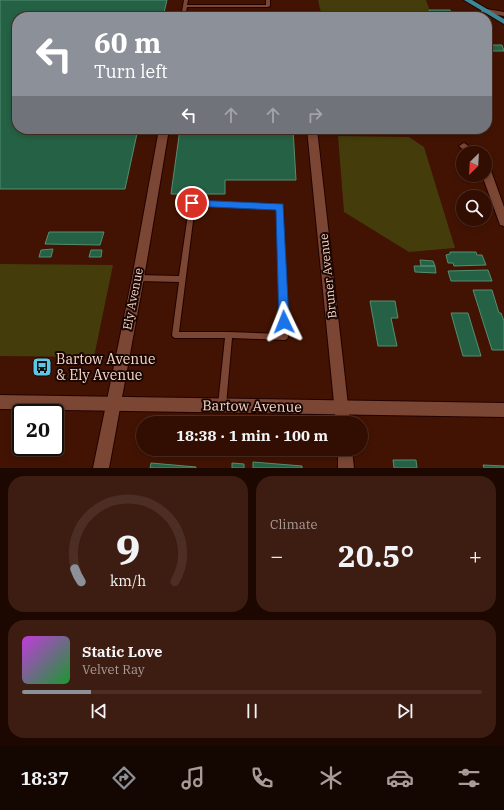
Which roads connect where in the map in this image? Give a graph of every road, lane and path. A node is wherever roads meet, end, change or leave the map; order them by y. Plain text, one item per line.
1 (186, 0) edge
2 (268, 0) edge
3 (467, 0) edge
4 (185, 6) junction
5 (484, 10) junction
6 (184, 12) edge
7 (487, 12) edge
8 (504, 14) edge
9 (492, 15) edge
10 (504, 22) edge
11 (163, 134) edge
12 (313, 134) edge
13 (490, 182) edge
14 (504, 222) edge
15 (138, 278) junction
16 (182, 279) junction
17 (229, 335) junction
18 (0, 402) edge
19 (113, 404) junction
20 (222, 406) junction
21 (342, 407) junction
22 (504, 410) edge
23 (343, 416) edge
24 (345, 456) edge
25 (101, 468) edge
26 (346, 468) edge

1 - 4 lane
2 - 4 lane
3 - 5 main road
4 - 6 lane
5 - 7 main road
5 - 8 street
9 - 10 main road
11 - 15 street, Ely Avenue
12 - 21 street, Bruner Avenue
13 - 14 street
15 - 16 lane
15 - 19 street, Ely Avenue
16 - 17 lane
16 - 17 lane
17 - 20 lane
18 - 19 street, Bartow Avenue
19 - 20 street, Bartow Avenue
19 - 25 street, Ely Avenue
20 - 21 street, Bartow Avenue
21 - 22 street, Bartow Avenue
21 - 23 street, Bruner Avenue
24 - 26 street

